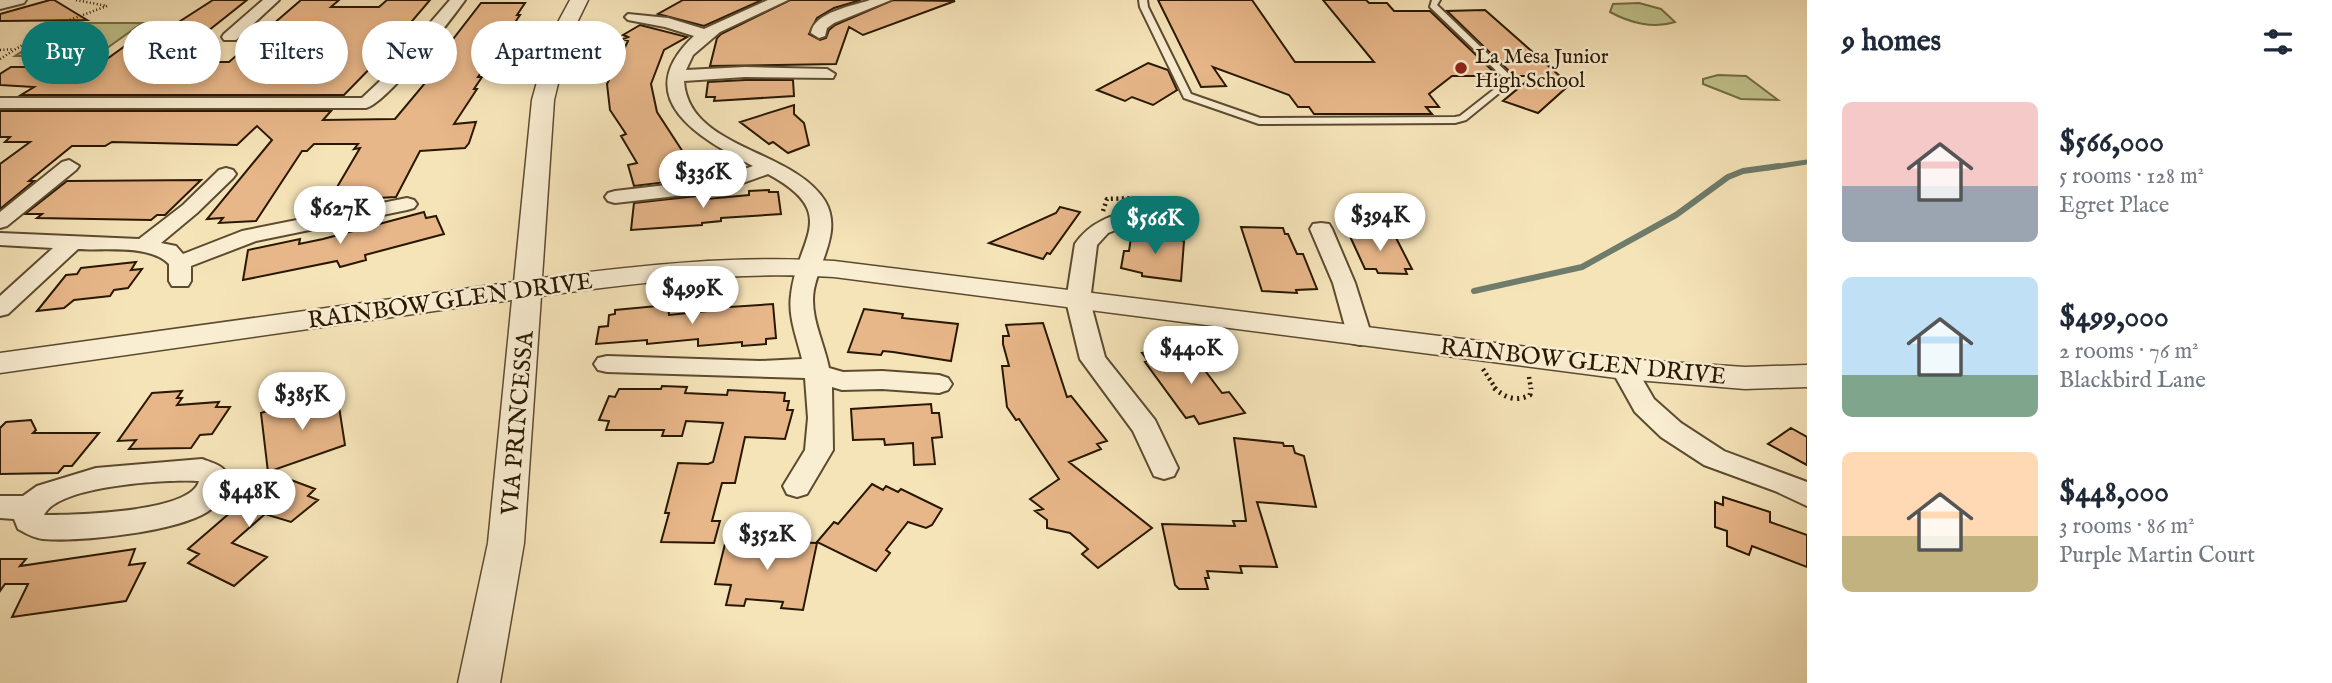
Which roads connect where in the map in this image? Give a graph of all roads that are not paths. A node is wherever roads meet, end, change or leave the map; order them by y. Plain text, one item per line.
1 (19, 0) edge
2 (272, 0) edge
3 (458, 0) edge
4 (579, 0) edge
5 (781, 0) edge
6 (884, 0) edge
7 (1143, 0) edge
8 (1436, 0) edge
9 (0, 5) edge
10 (633, 17) dead end
11 (819, 33) dead end
12 (706, 35) junction
13 (230, 37) dead end
14 (827, 74) dead end
15 (675, 76) junction
16 (0, 103) edge
17 (69, 166) dead end
18 (769, 167) junction
19 (226, 174) dead end
20 (615, 197) dead end
21 (407, 204) dead end
22 (1137, 215) dead end
23 (0, 222) edge
24 (1321, 229) dead end
25 (0, 239) edge
26 (73, 242) junction
27 (144, 246) junction
28 (810, 268) junction
29 (529, 289) junction
30 (1079, 301) junction
31 (0, 309) edge
32 (1360, 337) junction
33 (0, 363) edge
34 (607, 364) dead end
35 (1624, 369) junction
36 (819, 374) junction
37 (1807, 376) edge
38 (939, 384) dead end
39 (1164, 467) dead end
40 (797, 486) dead end
41 (1807, 495) edge
42 (0, 507) edge
43 (30, 508) junction
44 (479, 683) edge

1 - 9 street
2 - 13 street
3 - 16 street
4 - 29 street, VIA PRINCESSA
5 - 12 street
6 - 11 street
7 - 8 lane
10 - 12 street
12 - 15 street
14 - 15 street
15 - 18 street
17 - 23 street
18 - 20 street
18 - 28 street
19 - 27 street
21 - 27 street
22 - 30 street
24 - 32 street
25 - 26 street
26 - 27 street
26 - 31 street
28 - 29 street, RAINBOW GLEN DRIVE
28 - 30 street, RAINBOW GLEN DRIVE
28 - 36 street
29 - 33 street, RAINBOW GLEN DRIVE
29 - 44 street, VIA PRINCESSA
30 - 32 street, RAINBOW GLEN DRIVE
30 - 39 street
32 - 35 street, RAINBOW GLEN DRIVE
34 - 36 street
35 - 37 street, RAINBOW GLEN DRIVE
35 - 41 street
36 - 38 street
36 - 40 street
42 - 43 street
43 - 43 street

